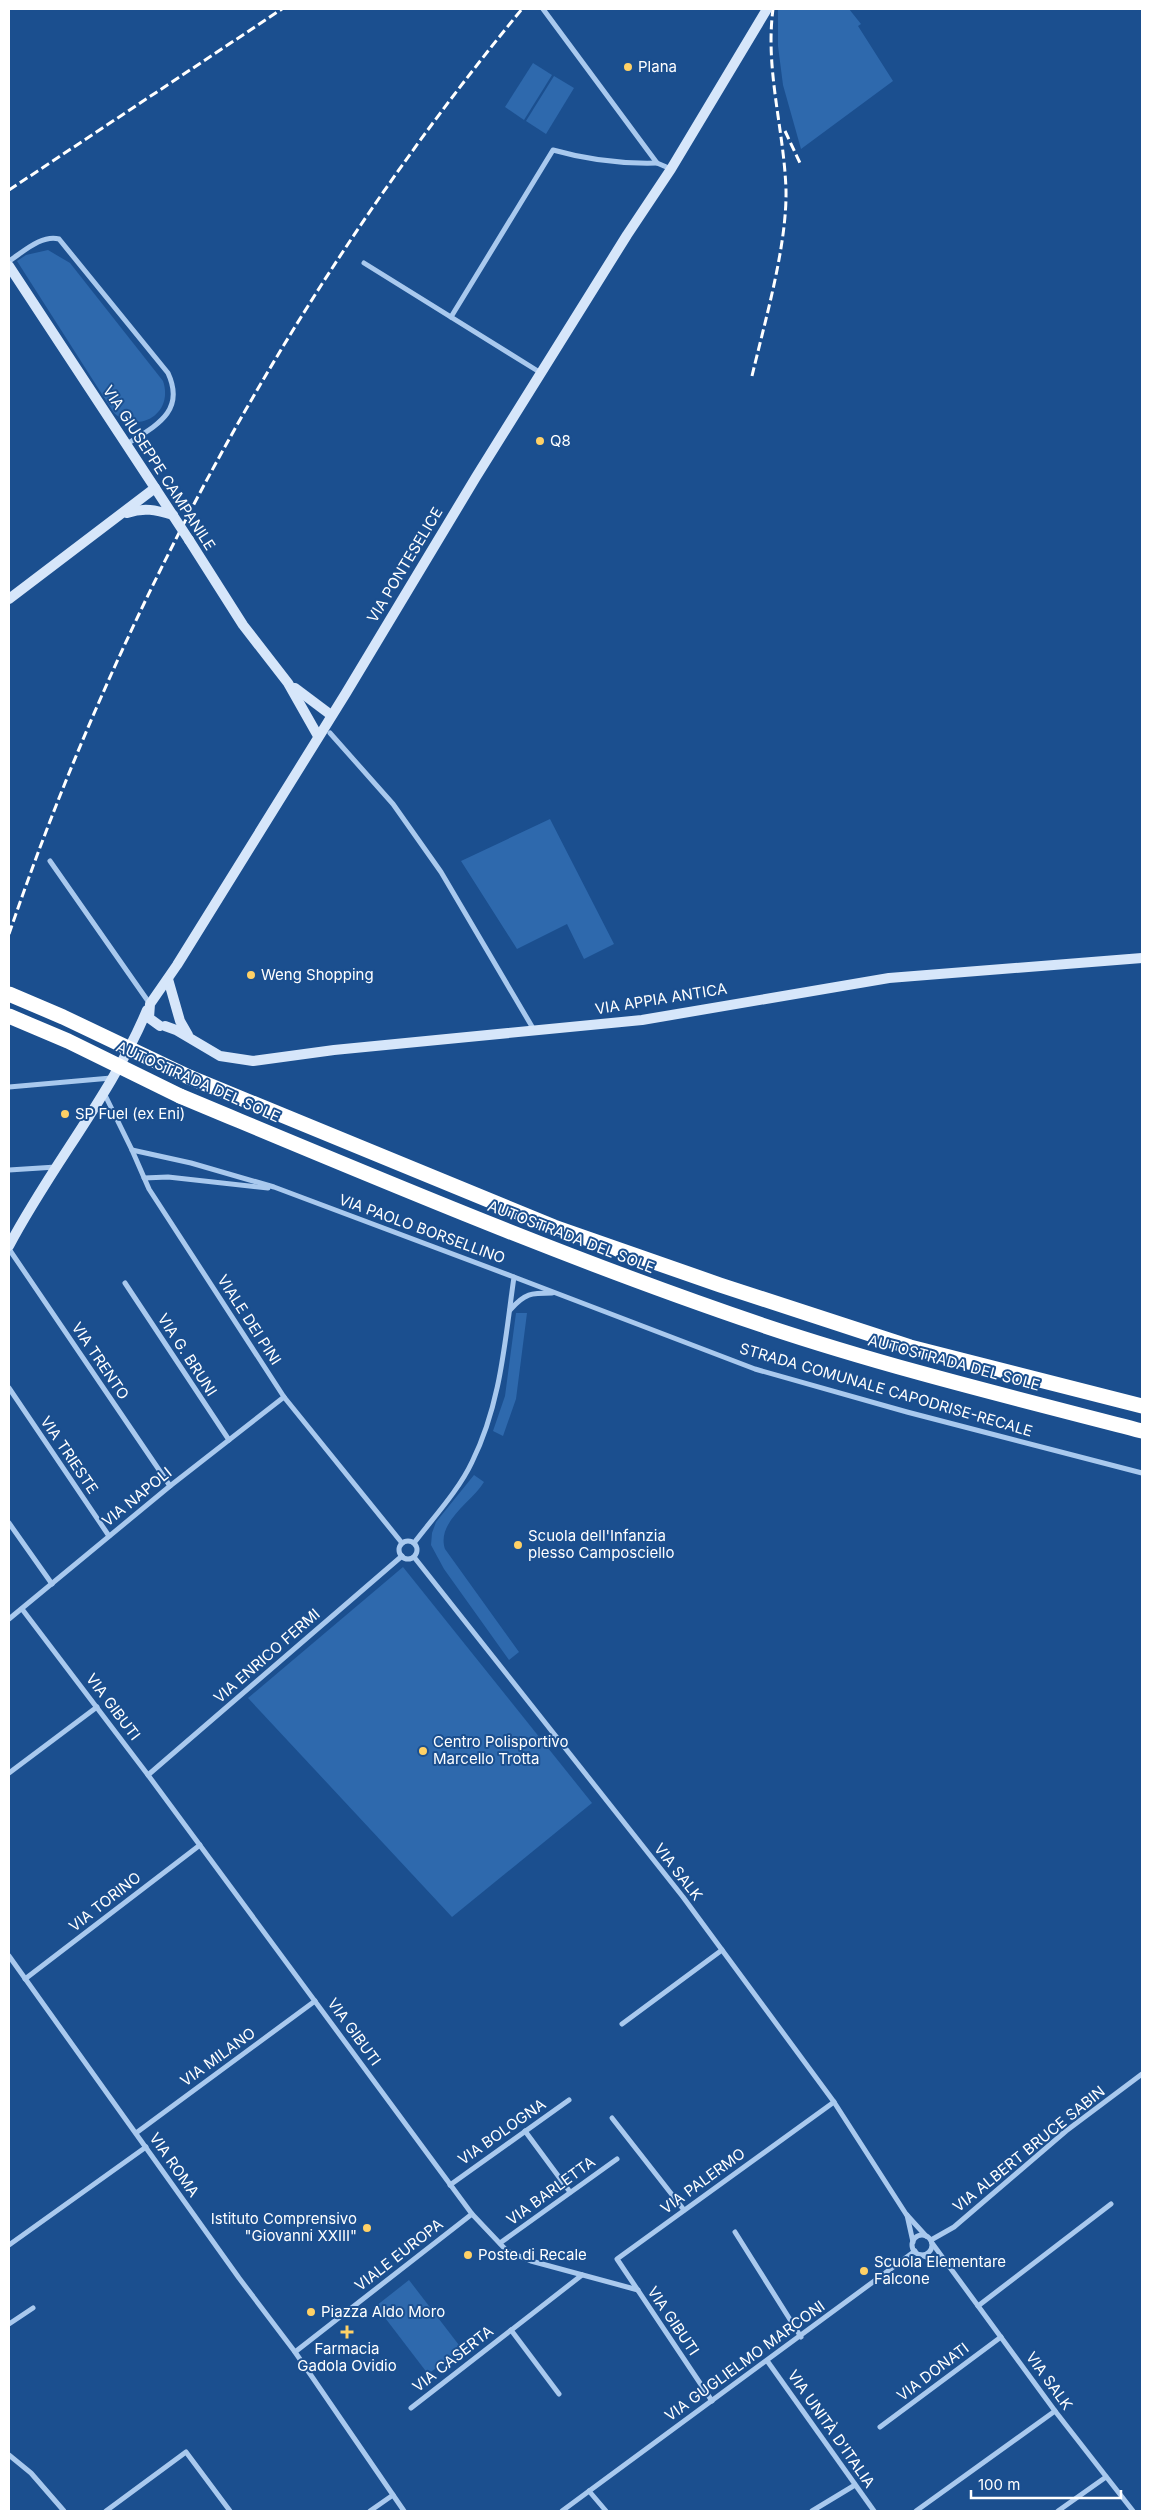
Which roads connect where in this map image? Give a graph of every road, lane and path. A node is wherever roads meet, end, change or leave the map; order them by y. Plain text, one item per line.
1 (544, 9) edge
2 (766, 9) edge
3 (657, 163) junction
4 (671, 169) junction
5 (9, 261) edge
6 (364, 263) dead end
7 (9, 266) edge
8 (451, 317) junction
9 (541, 373) junction
10 (126, 444) junction
11 (155, 488) junction
12 (173, 515) junction
13 (117, 517) junction
14 (9, 599) edge
15 (288, 683) junction
16 (331, 715) junction
17 (330, 732) dead end
18 (318, 736) junction
19 (50, 861) dead end
20 (1142, 958) edge
21 (168, 979) junction
22 (9, 994) edge
23 (150, 1004) junction
24 (176, 1008) junction
25 (9, 1016) edge
26 (163, 1026) junction
27 (535, 1030) junction
28 (137, 1033) junction
29 (190, 1038) junction
30 (112, 1078) junction
31 (9, 1086) edge
32 (103, 1093) junction
33 (132, 1150) junction
34 (56, 1167) junction
35 (9, 1170) edge
36 (144, 1178) junction
37 (274, 1188) junction
38 (10, 1243) edge
39 (514, 1277) junction
40 (125, 1283) dead end
41 (557, 1293) junction
42 (509, 1310) junction
43 (9, 1388) edge
44 (284, 1397) junction
45 (1142, 1406) edge
46 (1142, 1430) edge
47 (229, 1440) junction
48 (1142, 1473) edge
49 (170, 1486) junction
50 (9, 1523) edge
51 (109, 1536) junction
52 (402, 1543) junction
53 (414, 1543) junction
54 (402, 1556) junction
55 (414, 1557) junction
56 (52, 1584) junction
57 (22, 1609) junction
58 (9, 1619) edge
59 (97, 1707) junction
60 (9, 1773) edge
61 (148, 1774) junction
62 (200, 1845) junction
63 (722, 1950) junction
64 (9, 1956) edge
65 (25, 1980) junction
66 (315, 2002) junction
67 (622, 2024) dead end
68 (1142, 2074) edge
69 (569, 2100) dead end
70 (834, 2102) junction
71 (612, 2118) dead end
72 (525, 2131) junction
73 (136, 2132) junction
74 (146, 2147) junction
75 (617, 2159) dead end
76 (450, 2184) junction
77 (570, 2192) junction
78 (1111, 2204) dead end
79 (684, 2210) junction
80 (472, 2214) junction
81 (906, 2214) junction
82 (735, 2232) dead end
83 (929, 2240) junction
84 (913, 2242) junction
85 (500, 2243) junction
86 (9, 2245) edge
87 (915, 2251) junction
88 (920, 2255) junction
89 (946, 2265) junction
90 (582, 2275) junction
91 (638, 2290) junction
92 (978, 2306) junction
93 (33, 2308) dead end
94 (9, 2324) edge
95 (511, 2330) junction
96 (801, 2337) junction
97 (1001, 2338) junction
98 (295, 2352) junction
99 (768, 2362) junction
100 (559, 2394) dead end
101 (712, 2401) junction
102 (411, 2408) dead end
103 (1055, 2411) junction
104 (880, 2428) dead end
105 (9, 2454) edge
106 (1106, 2477) junction
107 (855, 2485) junction
108 (589, 2491) junction
109 (393, 2495) junction
110 (64, 2511) edge
111 (106, 2511) edge
112 (230, 2511) edge
113 (370, 2511) edge
114 (404, 2511) edge
115 (562, 2511) edge
116 (606, 2511) edge
117 (812, 2511) edge
118 (874, 2511) edge
119 (916, 2511) edge
120 (1058, 2511) edge
121 (1133, 2511) edge

1 - 3 street
2 - 4 street, VIA PONTESELICE
3 - 4 street
3 - 8 street
4 - 9 street, VIA PONTESELICE
5 - 10 street
6 - 8 street
7 - 10 street, VIA GIUSEPPE CAMPANILE
8 - 9 street
9 - 16 street, VIA PONTESELICE
10 - 11 street, VIA GIUSEPPE CAMPANILE
11 - 12 street, VIA GIUSEPPE CAMPANILE, bridge
11 - 13 street
12 - 13 street
12 - 15 street, VIA GIUSEPPE CAMPANILE, bridge
13 - 14 street
15 - 16 street, VIA GIUSEPPE CAMPANILE
15 - 18 street, VIA GIUSEPPE CAMPANILE
16 - 18 street, VIA PONTESELICE
17 - 27 street
18 - 21 street, VIA PONTESELICE
19 - 23 street
20 - 27 street, VIA APPIA ANTICA
21 - 23 street, VIA PONTESELICE
21 - 24 street
22 - 45 highway, AUTOSTRADA DEL SOLE, bridge
23 - 24 street
23 - 26 street
23 - 28 street, VIA PONTESELICE
24 - 26 street
24 - 29 street
25 - 46 highway, AUTOSTRADA DEL SOLE, bridge
26 - 28 street
26 - 29 street, VIA APPIA ANTICA
27 - 29 street, VIA APPIA ANTICA
28 - 30 street, VIA PONTESELICE
30 - 31 street
30 - 32 street, VIA PONTESELICE
32 - 33 street, VIALE DEI PINI
32 - 34 street, VIA PONTESELICE
33 - 36 street, VIALE DEI PINI
33 - 37 street, VIA PAOLO BORSELLINO
34 - 35 street
34 - 38 street, VIA PONTESELICE
36 - 37 street, VIA PAOLO BORSELLINO
36 - 44 street, VIALE DEI PINI
37 - 39 street, VIA PAOLO BORSELLINO
38 - 49 street, VIA TRENTO
39 - 41 street, STRADA COMUNALE CAPODRISE-RECALE
39 - 42 street, VIA PAOLO BORSELLINO
40 - 47 street, VIA G. BRUNI
41 - 42 street
41 - 48 street, STRADA COMUNALE CAPODRISE-RECALE
42 - 53 street, VIA PAOLO BORSELLINO
43 - 51 street, VIA TRIESTE
44 - 47 street, VIA NAPOLI
44 - 52 street, VIALE DEI PINI
47 - 49 street, VIA NAPOLI
49 - 51 street, VIA NAPOLI
50 - 56 street
51 - 56 street, VIA NAPOLI
52 - 53 street
52 - 54 street
53 - 55 street
54 - 55 street
54 - 61 street, VIA ENRICO FERMI
55 - 63 street, VIA SALK
56 - 57 street, VIA NAPOLI
57 - 58 street, VIA NAPOLI
57 - 59 street, VIA GIBUTI
59 - 60 street
59 - 61 street, VIA GIBUTI
61 - 62 street, VIA GIBUTI
62 - 65 street, VIA TORINO
62 - 66 street, VIA GIBUTI
63 - 67 street
63 - 70 street, VIA SALK
64 - 65 street, VIA ROMA
65 - 73 street, VIA ROMA
66 - 73 street, VIA MILANO
66 - 76 street, VIA GIBUTI
68 - 83 street, VIA ALBERT BRUCE SABIN
69 - 72 street, VIA BOLOGNA
70 - 79 street, VIA PALERMO
70 - 81 street, VIA SALK
71 - 79 street
72 - 76 street, VIA BOLOGNA
72 - 77 street
73 - 74 street, VIA ROMA
74 - 86 street
74 - 98 street, VIA ROMA
75 - 77 street, VIA BARLETTA
76 - 80 street, VIA GIBUTI
77 - 85 street, VIA BARLETTA
78 - 92 street
79 - 91 street, VIA PALERMO
80 - 85 street, VIA GIBUTI
80 - 98 street, VIALE EUROPA
81 - 83 street, VIA SALK
81 - 84 street, VIA SALK
82 - 96 street
83 - 84 street
83 - 88 street
83 - 89 street, VIA SALK
84 - 87 street, VIA SALK
85 - 90 street, VIA GIBUTI
87 - 88 street
87 - 96 street, VIA GUGLIELMO MARCONI
88 - 89 street
89 - 92 street, VIA SALK
90 - 91 street, VIA GIBUTI
90 - 95 street, VIA CASERTA
91 - 101 street, VIA GIBUTI
92 - 97 street, VIA SALK
93 - 94 street
95 - 100 street, VIA CASERTA
95 - 102 street, VIA CASERTA
96 - 99 street, VIA GUGLIELMO MARCONI
97 - 103 street, VIA SALK
97 - 104 street, VIA DONATI
98 - 109 street, VIA ROMA
99 - 101 street, VIA GUGLIELMO MARCONI
99 - 107 street, VIA UNITÀ D'ITALIA
101 - 108 street, VIA GUGLIELMO MARCONI
103 - 106 street, VIA SALK
103 - 119 street
105 - 110 street
106 - 120 street
106 - 121 street, VIA SALK
107 - 117 street
107 - 118 street, VIA UNITÀ D'ITALIA
108 - 115 street, VIA GUGLIELMO MARCONI
108 - 116 street
109 - 113 street
109 - 114 street, VIA ROMA
111 - 112 street

